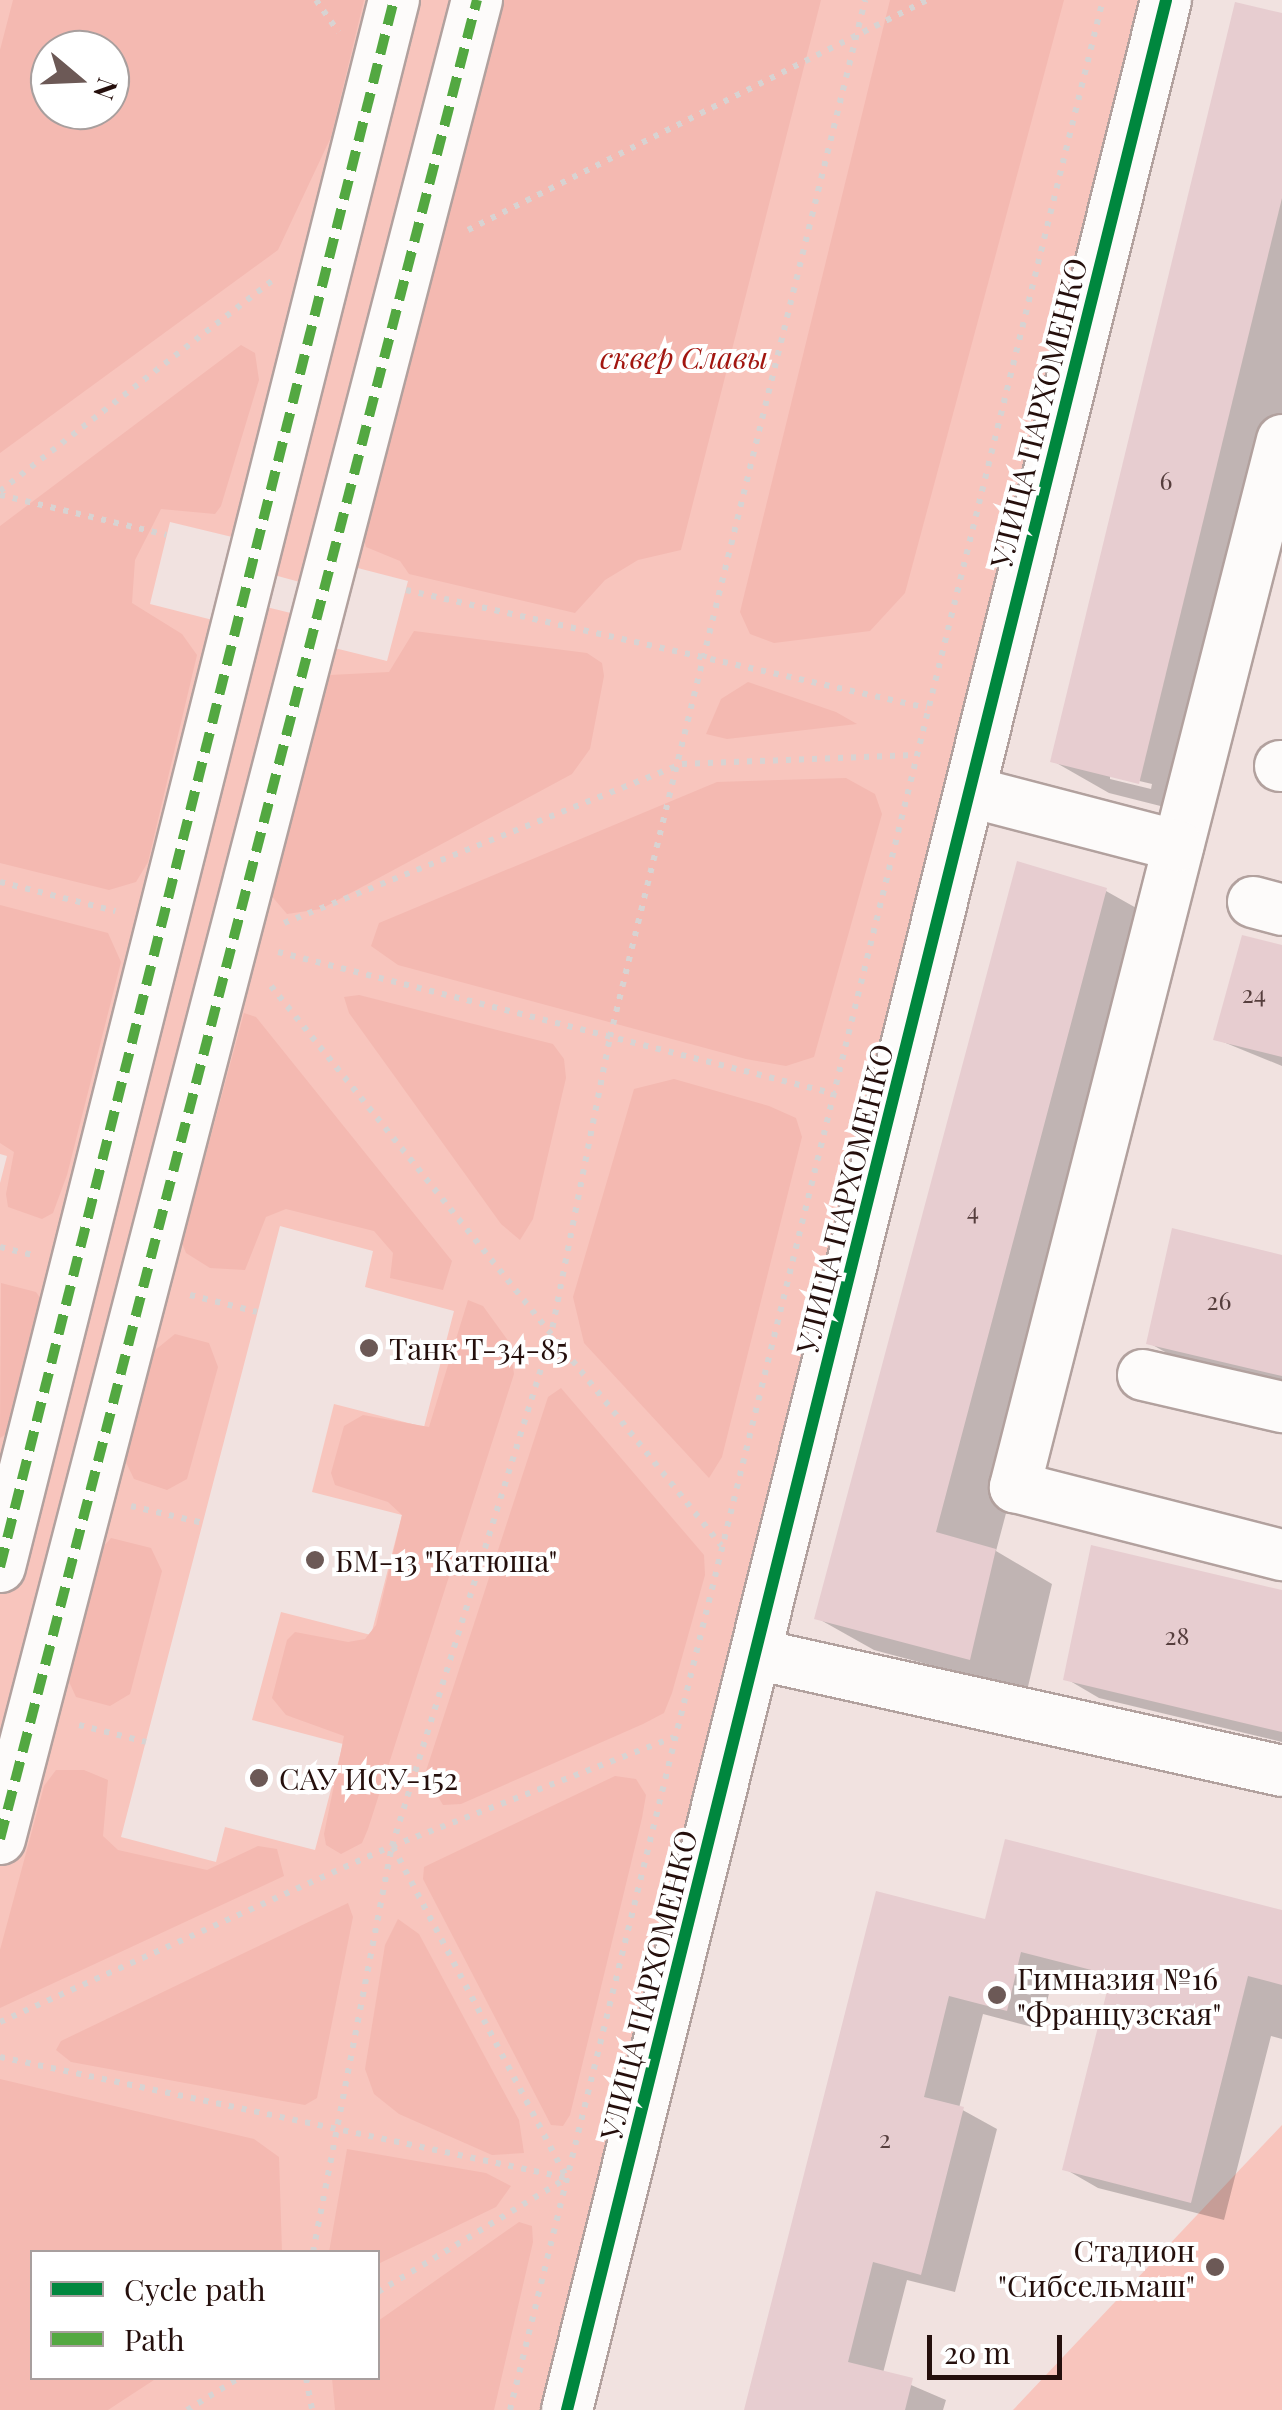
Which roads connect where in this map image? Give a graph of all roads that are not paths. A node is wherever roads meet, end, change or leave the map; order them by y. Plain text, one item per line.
1 (394, 0) edge
2 (477, 0) edge
3 (1166, 0) edge
4 (1282, 440) edge
5 (971, 792) junction
6 (1178, 846) junction
7 (1143, 1374) dead end
8 (1282, 1407) edge
9 (1282, 1554) edge
10 (0, 1567) edge
11 (756, 1654) junction
12 (1282, 1771) edge
13 (0, 1839) edge
14 (567, 2410) edge

1 - 10 street
2 - 13 street
3 - 5 street, УЛИЦА ПАРХОМЕНКО
4 - 6 street
5 - 6 street
5 - 11 street, УЛИЦА ПАРХОМЕНКО
6 - 9 street
7 - 8 street
11 - 12 street
11 - 14 street, УЛИЦА ПАРХОМЕНКО

